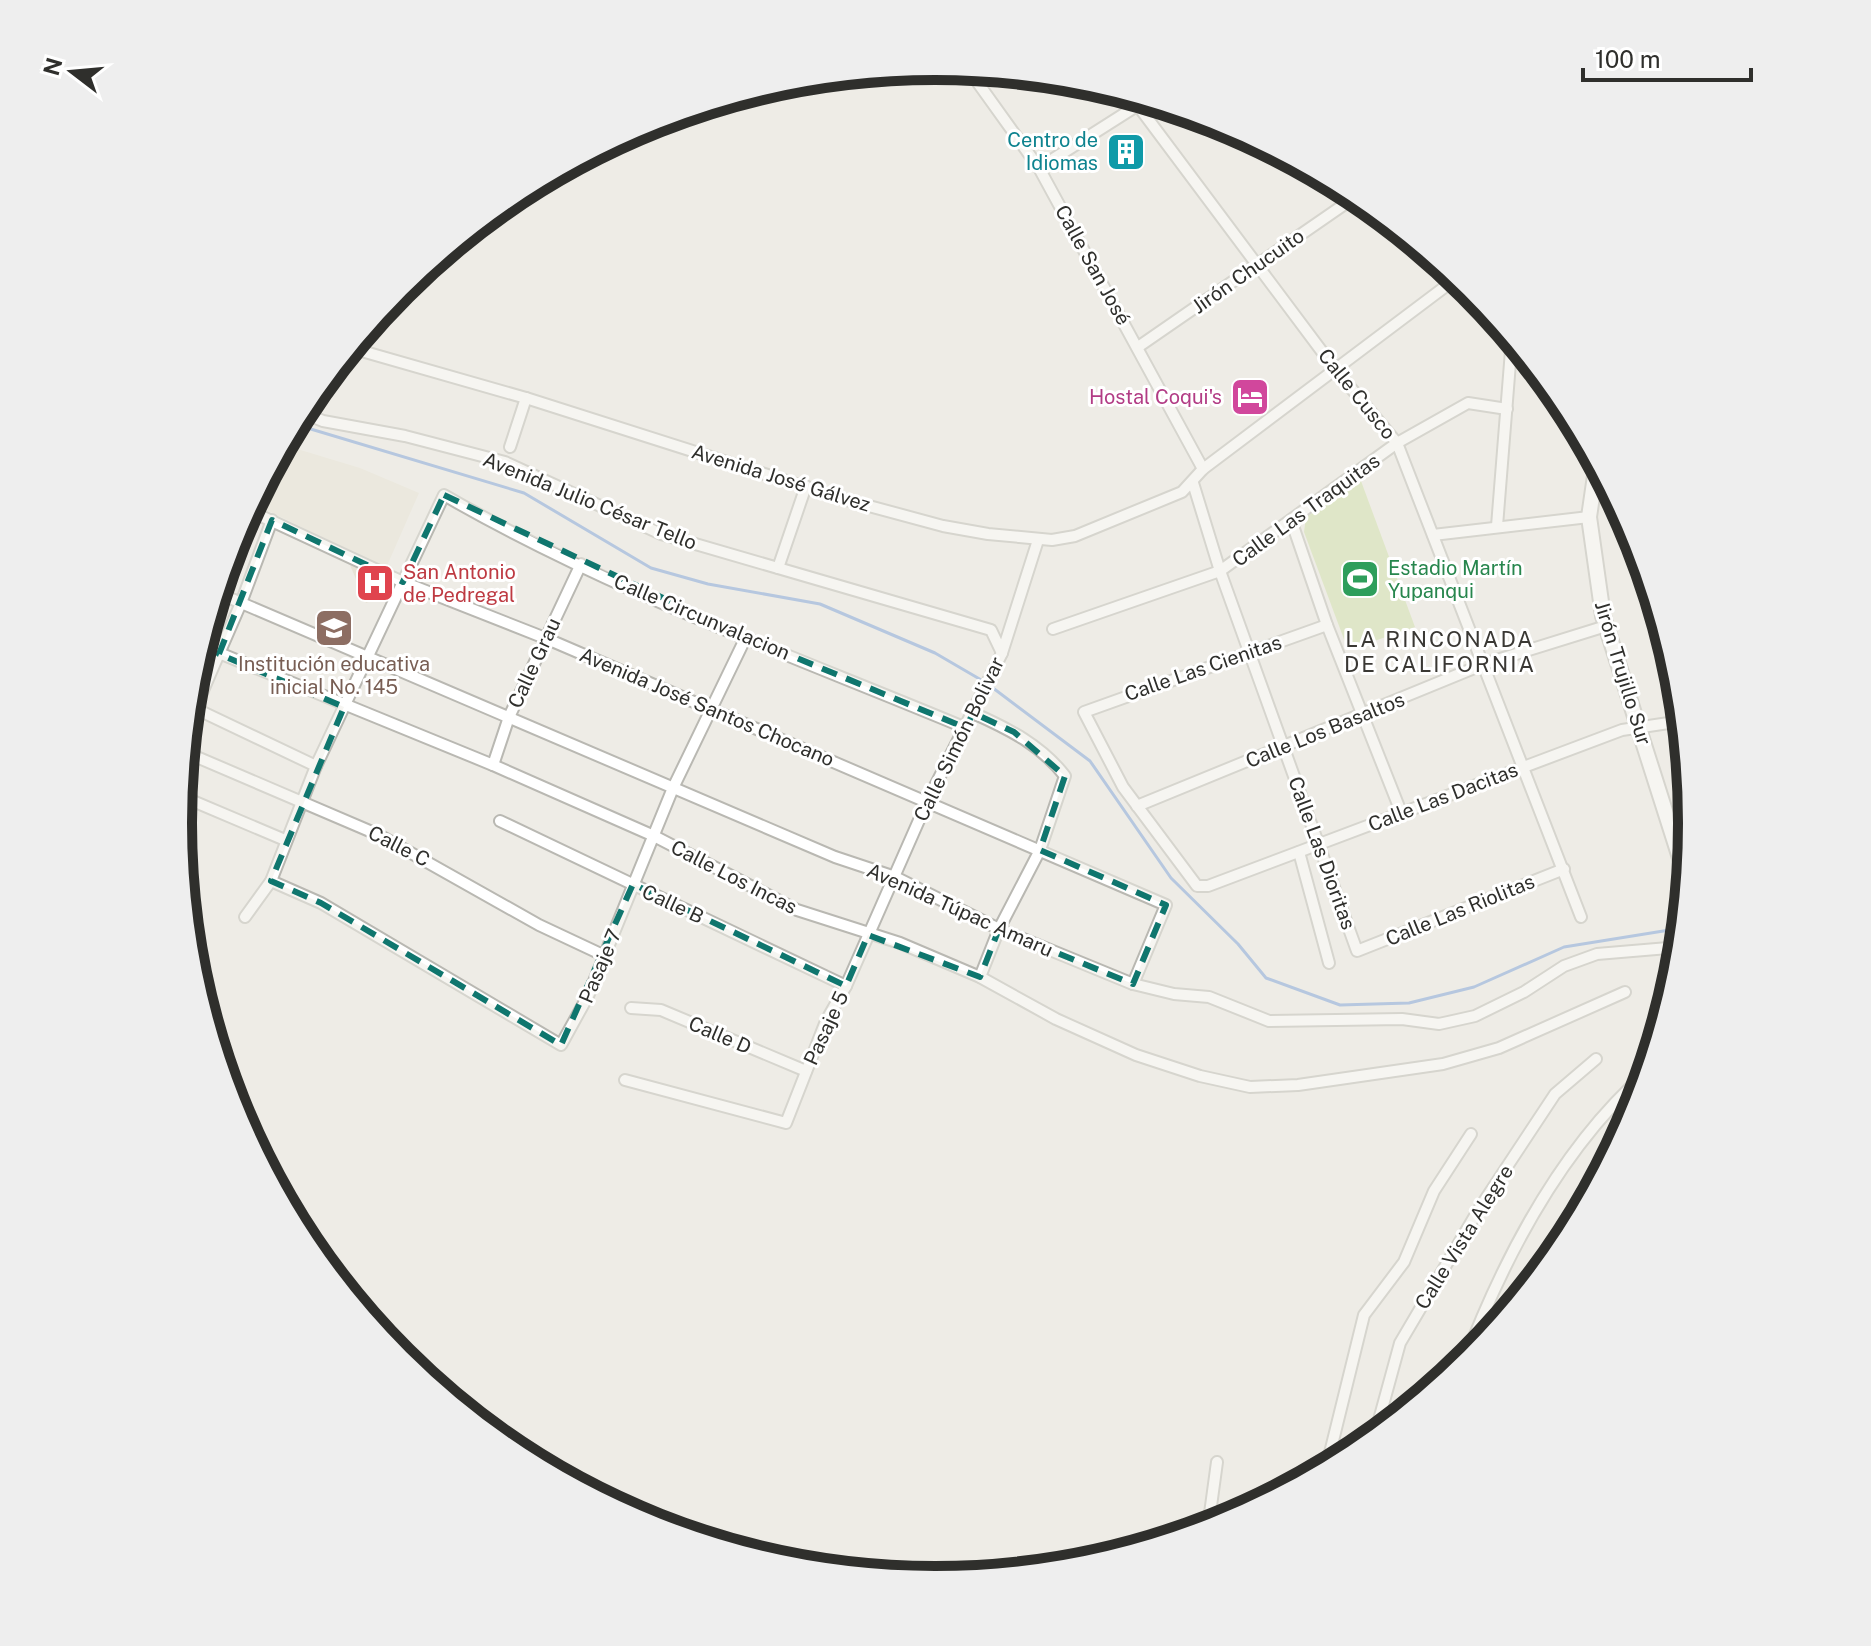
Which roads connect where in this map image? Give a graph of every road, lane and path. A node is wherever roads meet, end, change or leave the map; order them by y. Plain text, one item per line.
1 (977, 82) edge
2 (1134, 107) edge
3 (1149, 111) edge
4 (1039, 168) junction
5 (1345, 203) edge
6 (1258, 262) junction
7 (1447, 285) edge
8 (1138, 347) junction
9 (362, 351) edge
10 (1511, 354) edge
11 (1335, 369) junction
12 (526, 398) junction
13 (1507, 409) junction
14 (313, 417) edge
15 (1397, 443) junction
16 (510, 447) dead end
17 (1203, 469) junction
18 (1594, 480) edge
19 (1193, 483) junction
20 (806, 486) junction
21 (260, 515) edge
22 (1589, 517) junction
23 (272, 520) junction
24 (1291, 520) junction
25 (1497, 526) junction
26 (1433, 535) junction
27 (1038, 540) junction
28 (581, 564) junction
29 (778, 568) junction
30 (1220, 571) junction
31 (403, 582) junction
32 (228, 597) edge
33 (241, 603) junction
34 (1327, 625) junction
35 (1606, 626) junction
36 (1053, 629) dead end
37 (746, 637) junction
38 (545, 638) junction
39 (213, 651) edge
40 (1250, 651) junction
41 (1002, 653) junction
42 (219, 654) junction
43 (369, 658) junction
44 (1484, 664) junction
45 (207, 679) edge
46 (344, 707) junction
47 (710, 709) junction
48 (201, 711) edge
49 (973, 713) junction
50 (1362, 716) junction
51 (509, 717) junction
52 (1672, 723) edge
53 (966, 728) junction
54 (1640, 730) junction
55 (1284, 746) junction
56 (196, 757) edge
57 (493, 765) junction
58 (316, 766) junction
59 (1525, 766) junction
60 (673, 788) junction
61 (193, 801) edge
62 (927, 802) junction
63 (302, 804) junction
64 (1137, 806) junction
65 (1401, 812) junction
66 (500, 821) dead end
67 (654, 836) junction
68 (285, 840) junction
69 (1320, 844) junction
70 (1040, 850) junction
71 (1677, 850) edge
72 (1299, 852) junction
73 (1564, 869) junction
74 (895, 877) junction
75 (271, 881) junction
76 (633, 884) junction
77 (245, 917) dead end
78 (1581, 917) dead end
79 (999, 929) junction
80 (868, 935) junction
81 (1667, 948) edge
82 (1357, 951) joint
83 (605, 956) junction
84 (1329, 963) dead end
85 (980, 977) junction
86 (1133, 984) junction
87 (846, 986) junction
88 (1625, 992) dead end
89 (631, 1008) dead end
90 (1596, 1059) dead end
91 (806, 1071) junction
92 (625, 1080) dead end
93 (1629, 1088) edge
94 (1471, 1134) dead end
95 (1475, 1333) edge
96 (1379, 1418) edge
97 (1330, 1452) edge
98 (1217, 1462) dead end
99 (1210, 1513) edge

1 - 4 street, Calle San José
2 - 4 street
3 - 6 street, Calle Cusco
4 - 8 street, Calle San José
5 - 6 street, Jirón Chucuito
6 - 8 street, Jirón Chucuito
6 - 11 street, Calle Cusco
7 - 11 street, Avenida José Gálvez
8 - 17 street, Calle San José
9 - 12 street, Avenida José Gálvez
10 - 13 street
11 - 15 street, Calle Cusco
11 - 17 street, Avenida José Gálvez
12 - 16 street
12 - 20 street, Avenida José Gálvez
13 - 15 street, Calle Las Traquitas
13 - 25 street
14 - 29 street, Avenida Julio César Tello
15 - 24 street, Calle Las Traquitas
15 - 26 street, Calle Cusco
17 - 19 street, Avenida José Gálvez
18 - 22 street, Jirón Trujillo Sur
19 - 27 street, Avenida José Gálvez
19 - 30 street, Calle Las Dioritas
20 - 27 street, Avenida José Gálvez
20 - 29 street
21 - 23 street, Avenida José Santos Chocano
22 - 25 street
22 - 35 street, Jirón Trujillo Sur
23 - 31 street, Avenida José Santos Chocano
23 - 33 street
24 - 30 street, Calle Las Traquitas
24 - 34 street
25 - 26 street
26 - 44 street, Calle Cusco
27 - 41 street, Calle Simón Bolivar
28 - 31 street, Calle Circunvalacion
28 - 37 street, Calle Circunvalacion
28 - 38 street, Calle Grau
29 - 41 street, Avenida Julio César Tello
30 - 36 street, Calle Las Traquitas
30 - 40 street, Calle Las Dioritas
31 - 38 street, Avenida José Santos Chocano
31 - 43 street
32 - 33 street, Avenida Túpac Amaru
33 - 42 street
33 - 43 street, Avenida Túpac Amaru
34 - 40 street, Calle Las Cienitas
34 - 50 street
35 - 44 street, Calle Los Basaltos
35 - 54 street, Jirón Trujillo Sur
37 - 47 street, Pasaje 7
37 - 53 street, Calle Circunvalacion
38 - 47 street, Avenida José Santos Chocano
38 - 51 street, Calle Grau
39 - 42 street, Calle Los Incas
40 - 55 street, Calle Las Dioritas
40 - 64 street, Calle Las Cienitas
41 - 49 street, Calle Simón Bolivar
42 - 45 street
42 - 46 street, Calle Los Incas
43 - 46 street
43 - 51 street, Avenida Túpac Amaru
44 - 50 street, Calle Los Basaltos
44 - 59 street, Calle Cusco
46 - 57 street, Calle Los Incas
46 - 58 street
47 - 60 street, Pasaje 7
47 - 62 street, Avenida José Santos Chocano
48 - 58 street
49 - 53 street, Calle Simón Bolivar
49 - 70 street
50 - 55 street, Calle Los Basaltos
50 - 65 street
51 - 57 street, Calle Grau
51 - 60 street, Avenida Túpac Amaru
52 - 54 street, Calle Las Dacitas
53 - 62 street, Calle Simón Bolivar
54 - 59 street, Calle Las Dacitas
54 - 71 street, Jirón Trujillo Sur
55 - 64 street, Calle Los Basaltos
55 - 69 street, Calle Las Dioritas
56 - 63 street, Calle C
57 - 67 street, Calle Los Incas
58 - 63 street
59 - 65 street, Calle Las Dacitas
59 - 73 street, Calle Cusco
60 - 67 street, Pasaje 7
60 - 74 street, Avenida Túpac Amaru
61 - 68 street
62 - 70 street, Avenida José Santos Chocano
62 - 74 street, Calle Simón Bolivar
63 - 68 street
63 - 83 street, Calle C
64 - 72 street, Calle Las Dacitas
65 - 69 street, Calle Las Dacitas
66 - 76 street, Calle B
67 - 76 street, Pasaje 7
67 - 80 street, Calle Los Incas
68 - 75 street
69 - 72 street, Calle Las Dacitas
69 - 82 street, Calle Las Dioritas
70 - 79 street
70 - 86 street, Avenida José Santos Chocano
72 - 84 street
73 - 78 street, Calle Cusco
73 - 82 street, Calle Las Riolitas
74 - 79 street, Avenida Túpac Amaru
74 - 80 street, Calle Simón Bolivar
75 - 77 street
75 - 83 street, Pasaje 7
76 - 83 street, Pasaje 7
76 - 87 street, Calle B
79 - 85 street
79 - 86 street, Avenida Túpac Amaru
80 - 85 street, Calle Los Incas
80 - 87 street, Pasaje 5
81 - 86 street, Avenida Túpac Amaru
85 - 88 street, Calle Los Incas
87 - 91 street, Pasaje 5
89 - 91 street, Calle D
90 - 96 street, Calle Vista Alegre
91 - 92 street, Pasaje 5
93 - 95 street
94 - 97 street
98 - 99 street

